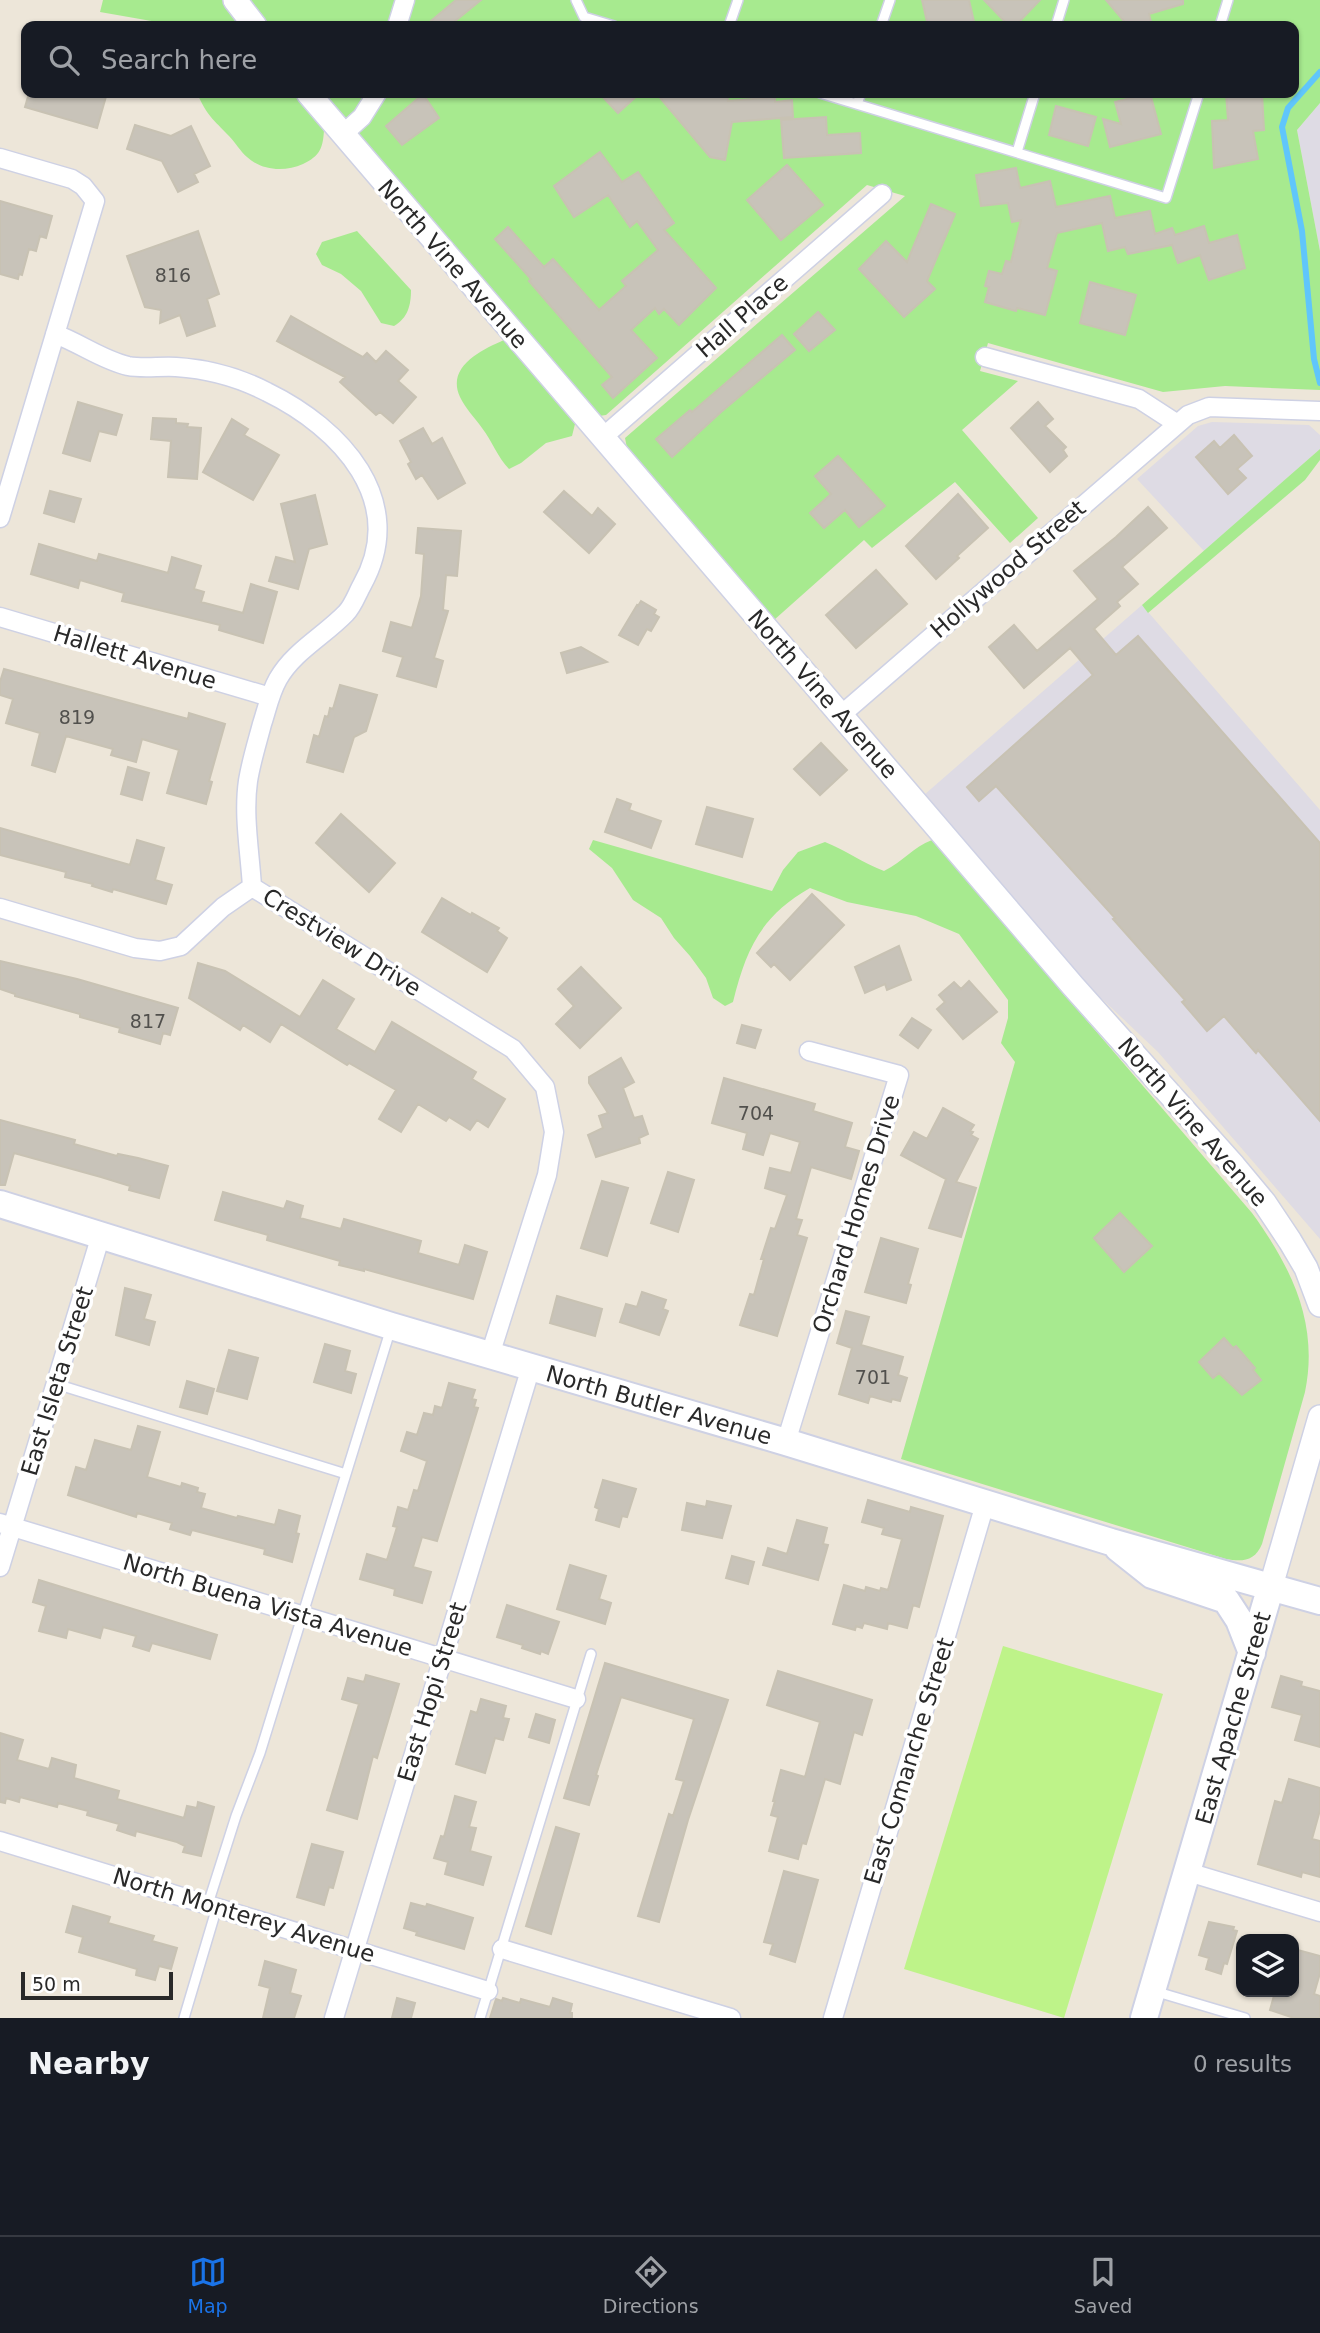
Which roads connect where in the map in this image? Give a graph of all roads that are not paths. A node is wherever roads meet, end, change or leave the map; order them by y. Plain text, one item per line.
1 (235, 0) edge
2 (405, 0) edge
3 (576, 0) edge
4 (738, 0) edge
5 (890, 0) edge
6 (1064, 0) edge
7 (1228, 0) edge
8 (251, 21) edge
9 (399, 21) edge
10 (599, 21) edge
11 (731, 21) edge
12 (883, 21) edge
13 (1058, 21) edge
14 (1222, 21) edge
15 (312, 98) edge
16 (374, 98) edge
17 (837, 98) edge
18 (859, 98) edge
19 (1033, 98) edge
20 (1197, 98) edge
21 (857, 104) junction
22 (342, 135) junction
23 (1017, 152) junction
24 (0, 158) edge
25 (882, 194) dead end
26 (55, 334) junction
27 (985, 357) dead end
28 (1320, 411) edge
29 (1176, 424) junction
30 (603, 437) junction
31 (0, 518) edge
32 (0, 617) edge
33 (270, 697) junction
34 (841, 715) junction
35 (252, 887) junction
36 (0, 908) edge
37 (809, 1051) dead end
38 (0, 1204) edge
39 (101, 1235) junction
40 (1320, 1305) edge
41 (391, 1326) junction
42 (490, 1355) junction
43 (531, 1367) junction
44 (56, 1384) junction
45 (1320, 1417) edge
46 (786, 1441) junction
47 (346, 1474) junction
48 (985, 1504) junction
49 (6, 1525) edge
50 (1111, 1542) junction
51 (0, 1567) edge
52 (1271, 1586) junction
53 (1320, 1601) edge
54 (302, 1617) junction
55 (1252, 1653) junction
56 (590, 1654) dead end
57 (442, 1658) junction
58 (576, 1699) junction
59 (0, 1841) edge
60 (1188, 1872) junction
61 (212, 1905) junction
62 (1320, 1912) edge
63 (354, 1949) junction
64 (502, 1949) junction
65 (1152, 1990) junction
66 (488, 1991) junction
67 (184, 2018) edge
68 (334, 2018) edge
69 (480, 2018) edge
70 (731, 2018) edge
71 (833, 2018) edge
72 (1144, 2018) edge
73 (1245, 2018) edge

1 - 8 street
2 - 9 street
3 - 10 lane
4 - 11 lane
5 - 12 lane
6 - 13 lane
7 - 14 lane
15 - 22 street, North Vine Avenue
16 - 22 street
17 - 21 lane
18 - 21 lane
19 - 23 lane
20 - 23 lane
21 - 23 lane
22 - 30 street, North Vine Avenue
24 - 26 street
25 - 30 street, Hall Place
26 - 31 street
26 - 33 street, Crestview Drive
27 - 29 street
28 - 29 street, Hollywood Street
29 - 34 street, Hollywood Street
30 - 34 street, North Vine Avenue
32 - 33 street, Hallett Avenue
33 - 35 street, Crestview Drive
34 - 40 street, North Vine Avenue
35 - 36 street
35 - 42 street, Crestview Drive
37 - 46 street, Orchard Homes Drive
38 - 39 main road, North Butler Avenue
39 - 41 main road, North Butler Avenue
39 - 44 street, East Isleta Street
41 - 42 main road, North Butler Avenue
41 - 47 lane
42 - 43 main road, North Butler Avenue
43 - 46 main road, North Butler Avenue
43 - 57 street, East Hopi Street
44 - 47 lane
44 - 49 street, East Isleta Street
45 - 52 street, East Apache Street
46 - 48 main road, North Butler Avenue
47 - 54 lane
48 - 50 main road, North Butler Avenue
48 - 71 street, East Comanche Street
49 - 51 street, East Isleta Street
49 - 54 street, North Buena Vista Avenue
50 - 52 main road, North Butler Avenue
50 - 55 main road
52 - 53 main road, North Butler Avenue
52 - 55 main road, East Apache Street
54 - 57 street, North Buena Vista Avenue
54 - 61 lane
55 - 60 main road, East Apache Street
56 - 58 lane
57 - 58 street, North Buena Vista Avenue
57 - 63 street, East Hopi Street
58 - 64 lane
59 - 61 street, North Monterey Avenue
60 - 62 street
60 - 65 main road, East Apache Street
61 - 63 street, North Monterey Avenue
61 - 67 lane
63 - 66 street, North Monterey Avenue
63 - 68 street, East Hopi Street
64 - 66 lane
64 - 70 street
65 - 72 main road, East Apache Street
65 - 73 lane
66 - 69 lane

